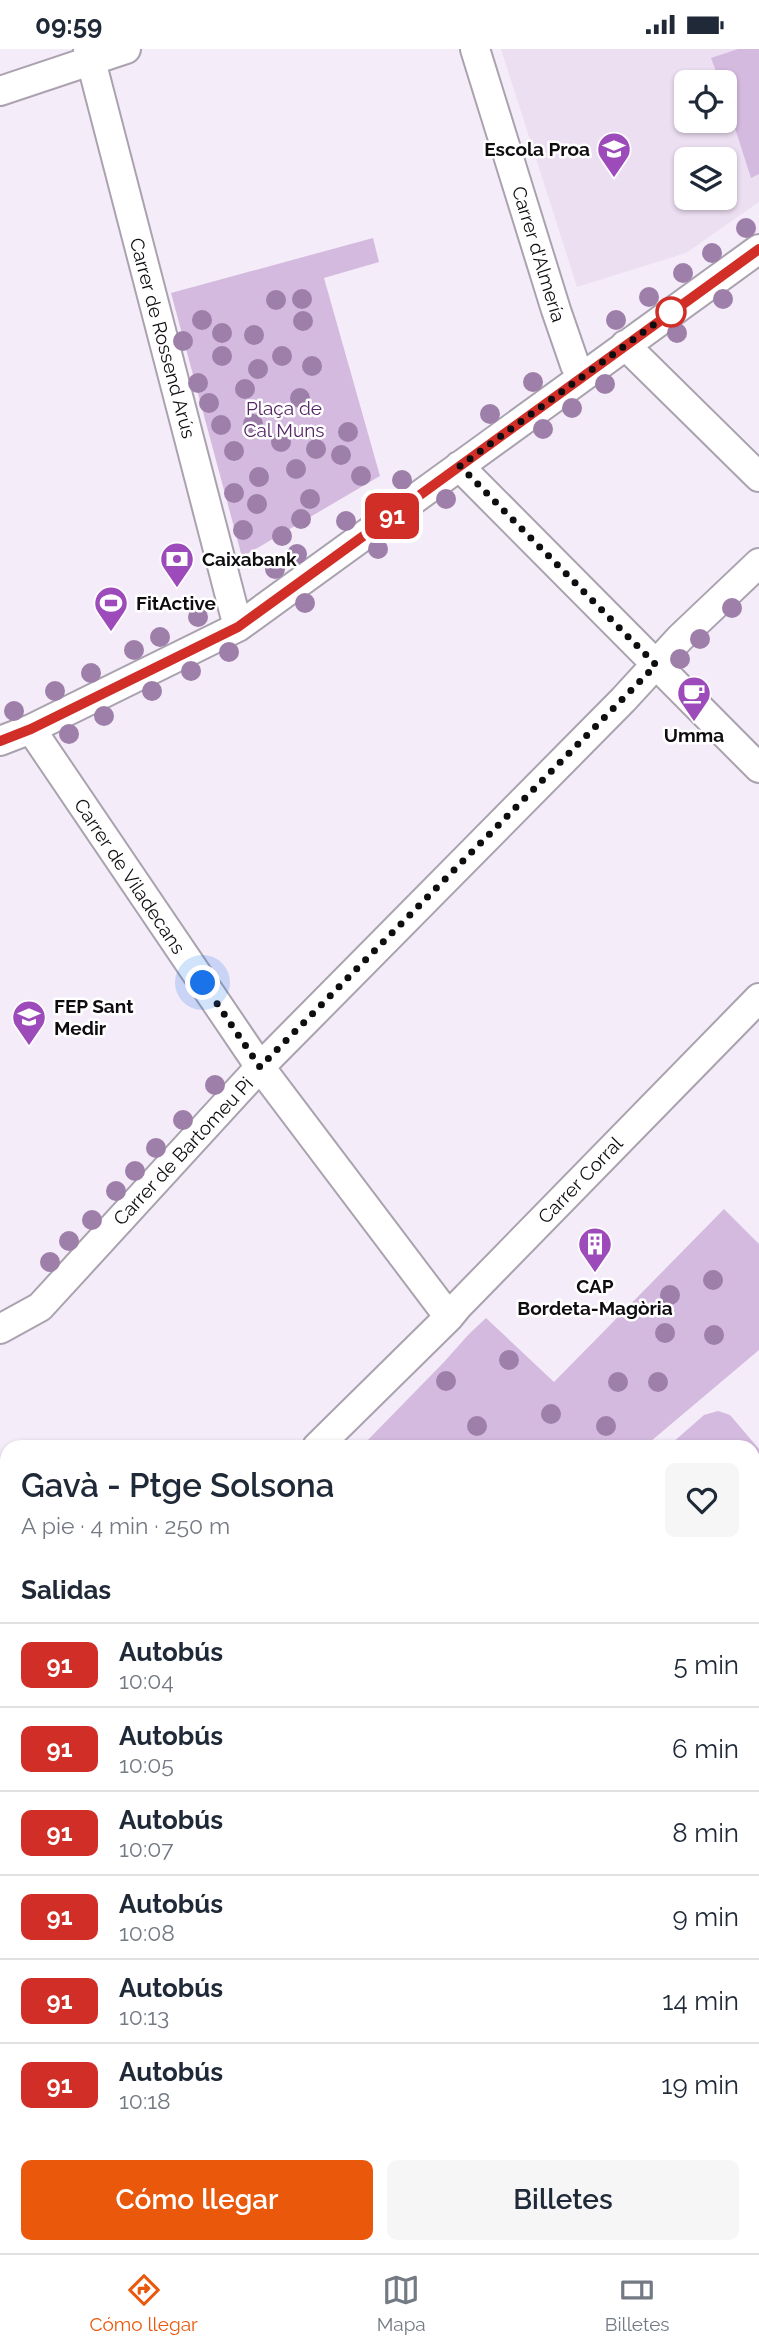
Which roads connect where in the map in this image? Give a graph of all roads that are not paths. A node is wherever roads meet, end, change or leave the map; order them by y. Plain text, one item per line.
1 (126, 49) edge
2 (475, 49) edge
3 (90, 55) edge
4 (0, 91) edge
5 (759, 249) edge
6 (625, 345) junction
7 (583, 376) junction
8 (460, 466) junction
9 (759, 477) edge
10 (759, 562) edge
11 (238, 627) junction
12 (656, 665) junction
13 (31, 729) junction
14 (0, 741) edge
15 (759, 768) edge
16 (759, 999) edge
17 (260, 1067) junction
18 (449, 1317) junction
19 (0, 1329) edge
20 (324, 1440) edge

1 - 3 street
2 - 7 street, Carrer d'Almería
3 - 4 street
3 - 11 street, Carrer de Rossend Arús
5 - 6 street
6 - 7 street
6 - 9 street
7 - 8 street
8 - 11 street
8 - 12 street
10 - 12 street, Carrer de Bartomeu Pi
11 - 13 street
12 - 15 street
12 - 17 street, Carrer de Bartomeu Pi
13 - 14 street
13 - 17 street, Carrer de Viladecans
16 - 18 street, Carrer Corral
17 - 18 street, Carrer de Viladecans
17 - 19 street, Carrer de Bartomeu Pi
18 - 20 street, Carrer Corral

